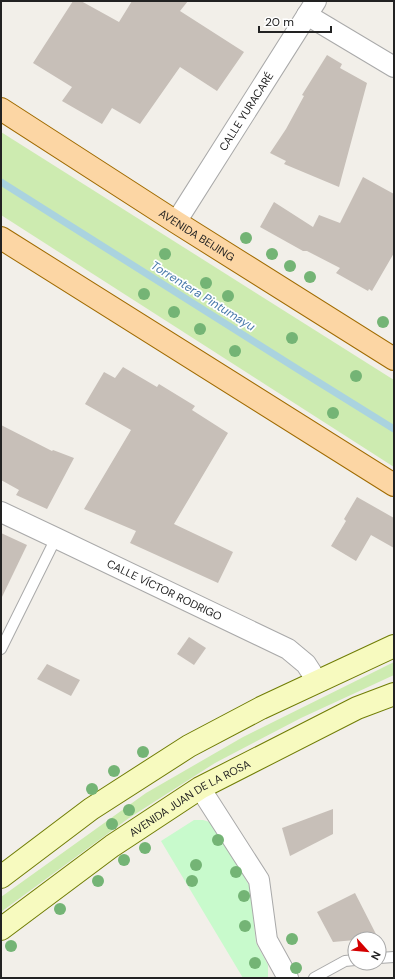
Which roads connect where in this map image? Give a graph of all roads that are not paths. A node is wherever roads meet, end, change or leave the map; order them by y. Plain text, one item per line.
1 (312, 8) edge
2 (394, 67) edge
3 (1, 110) edge
4 (176, 222) junction
5 (1, 238) edge
6 (394, 359) edge
7 (394, 485) edge
8 (1, 512) edge
9 (56, 538) junction
10 (394, 646) edge
11 (1, 650) edge
12 (317, 681) junction
13 (394, 694) edge
14 (200, 788) junction
15 (1, 877) edge
16 (1, 929) edge
17 (347, 961) edge
18 (288, 978) edge
19 (314, 978) edge

1 - 2 street
1 - 4 street, CALLE YURACARÉ
3 - 4 main road, AVENIDA BEIJING
4 - 6 main road, AVENIDA BEIJING
5 - 7 main road
8 - 9 street, CALLE VÍCTOR RODRIGO
9 - 11 lane
9 - 12 street, CALLE VÍCTOR RODRIGO
10 - 12 main road
12 - 15 main road
13 - 14 main road, AVENIDA JUAN DE LA ROSA
14 - 16 main road, AVENIDA JUAN DE LA ROSA
14 - 18 street
17 - 19 lane

